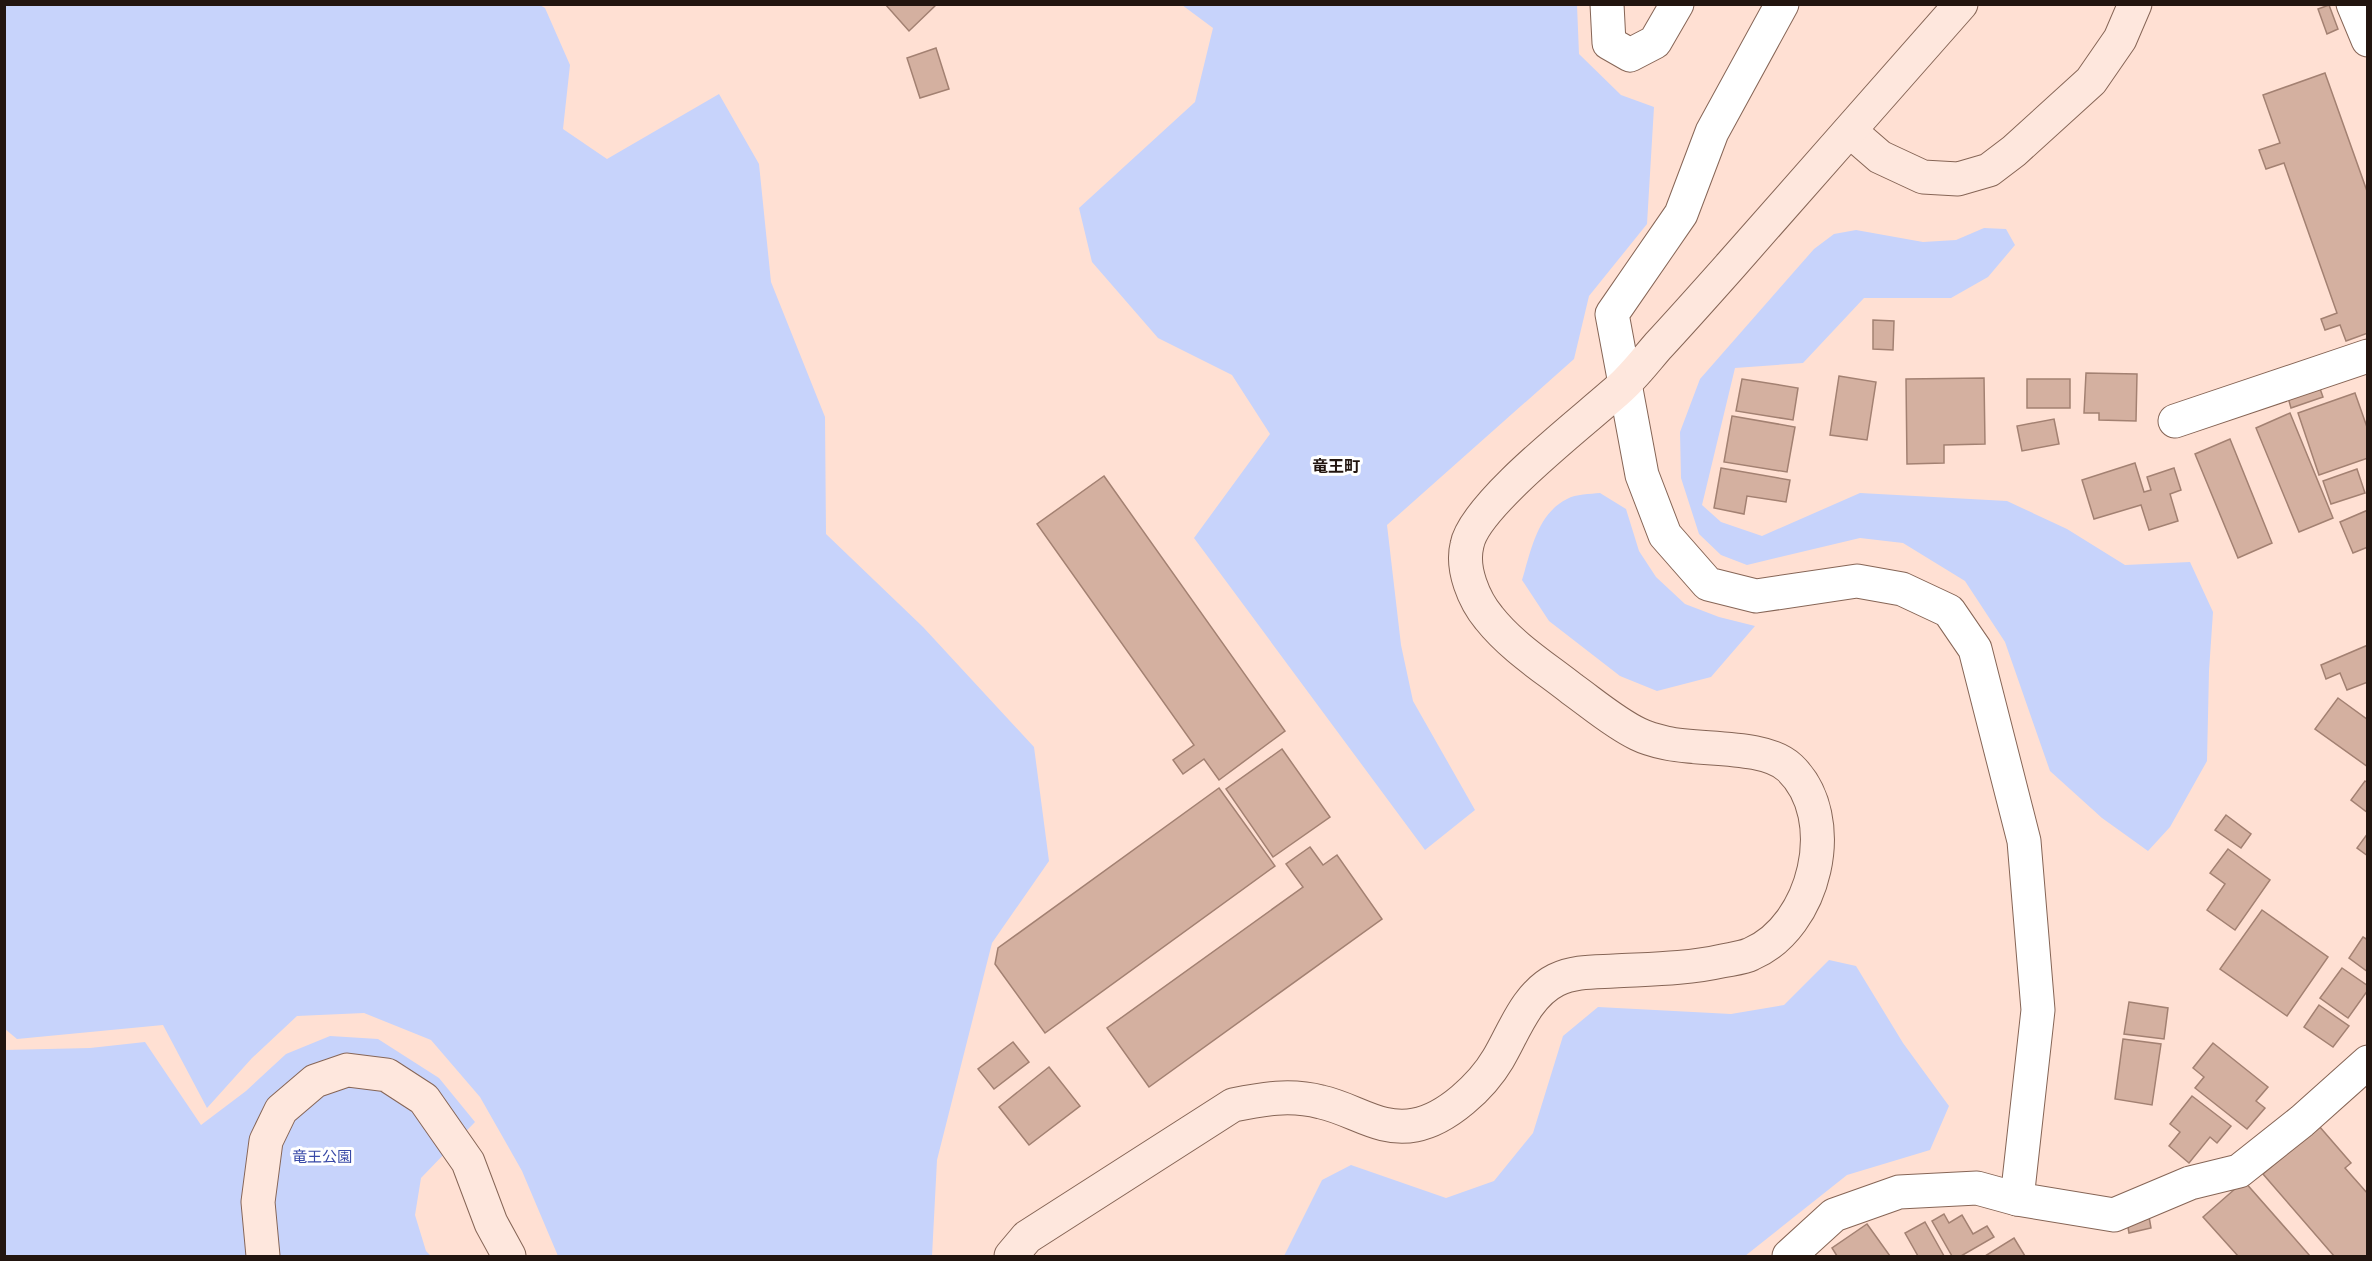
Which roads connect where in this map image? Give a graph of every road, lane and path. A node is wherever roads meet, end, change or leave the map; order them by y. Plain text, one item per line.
1 (1607, 4) edge
2 (1677, 4) edge
3 (1782, 4) edge
4 (1961, 4) edge
5 (2135, 4) edge
6 (2354, 4) edge
7 (2366, 4) edge
8 (2367, 10) edge
9 (2367, 40) edge
10 (1850, 131) junction
11 (2367, 356) edge
12 (1624, 384) junction
13 (2175, 421) dead end
14 (2367, 1062) edge
15 (2017, 1199) junction
16 (263, 1257) edge
17 (509, 1257) edge
18 (1011, 1257) edge
19 (1789, 1257) edge

1 - 2 street
3 - 12 street
4 - 10 street
5 - 10 street
6 - 9 street
7 - 8 street
10 - 12 street
11 - 13 street
12 - 15 street
12 - 18 street
14 - 15 street
15 - 19 street
16 - 17 street

